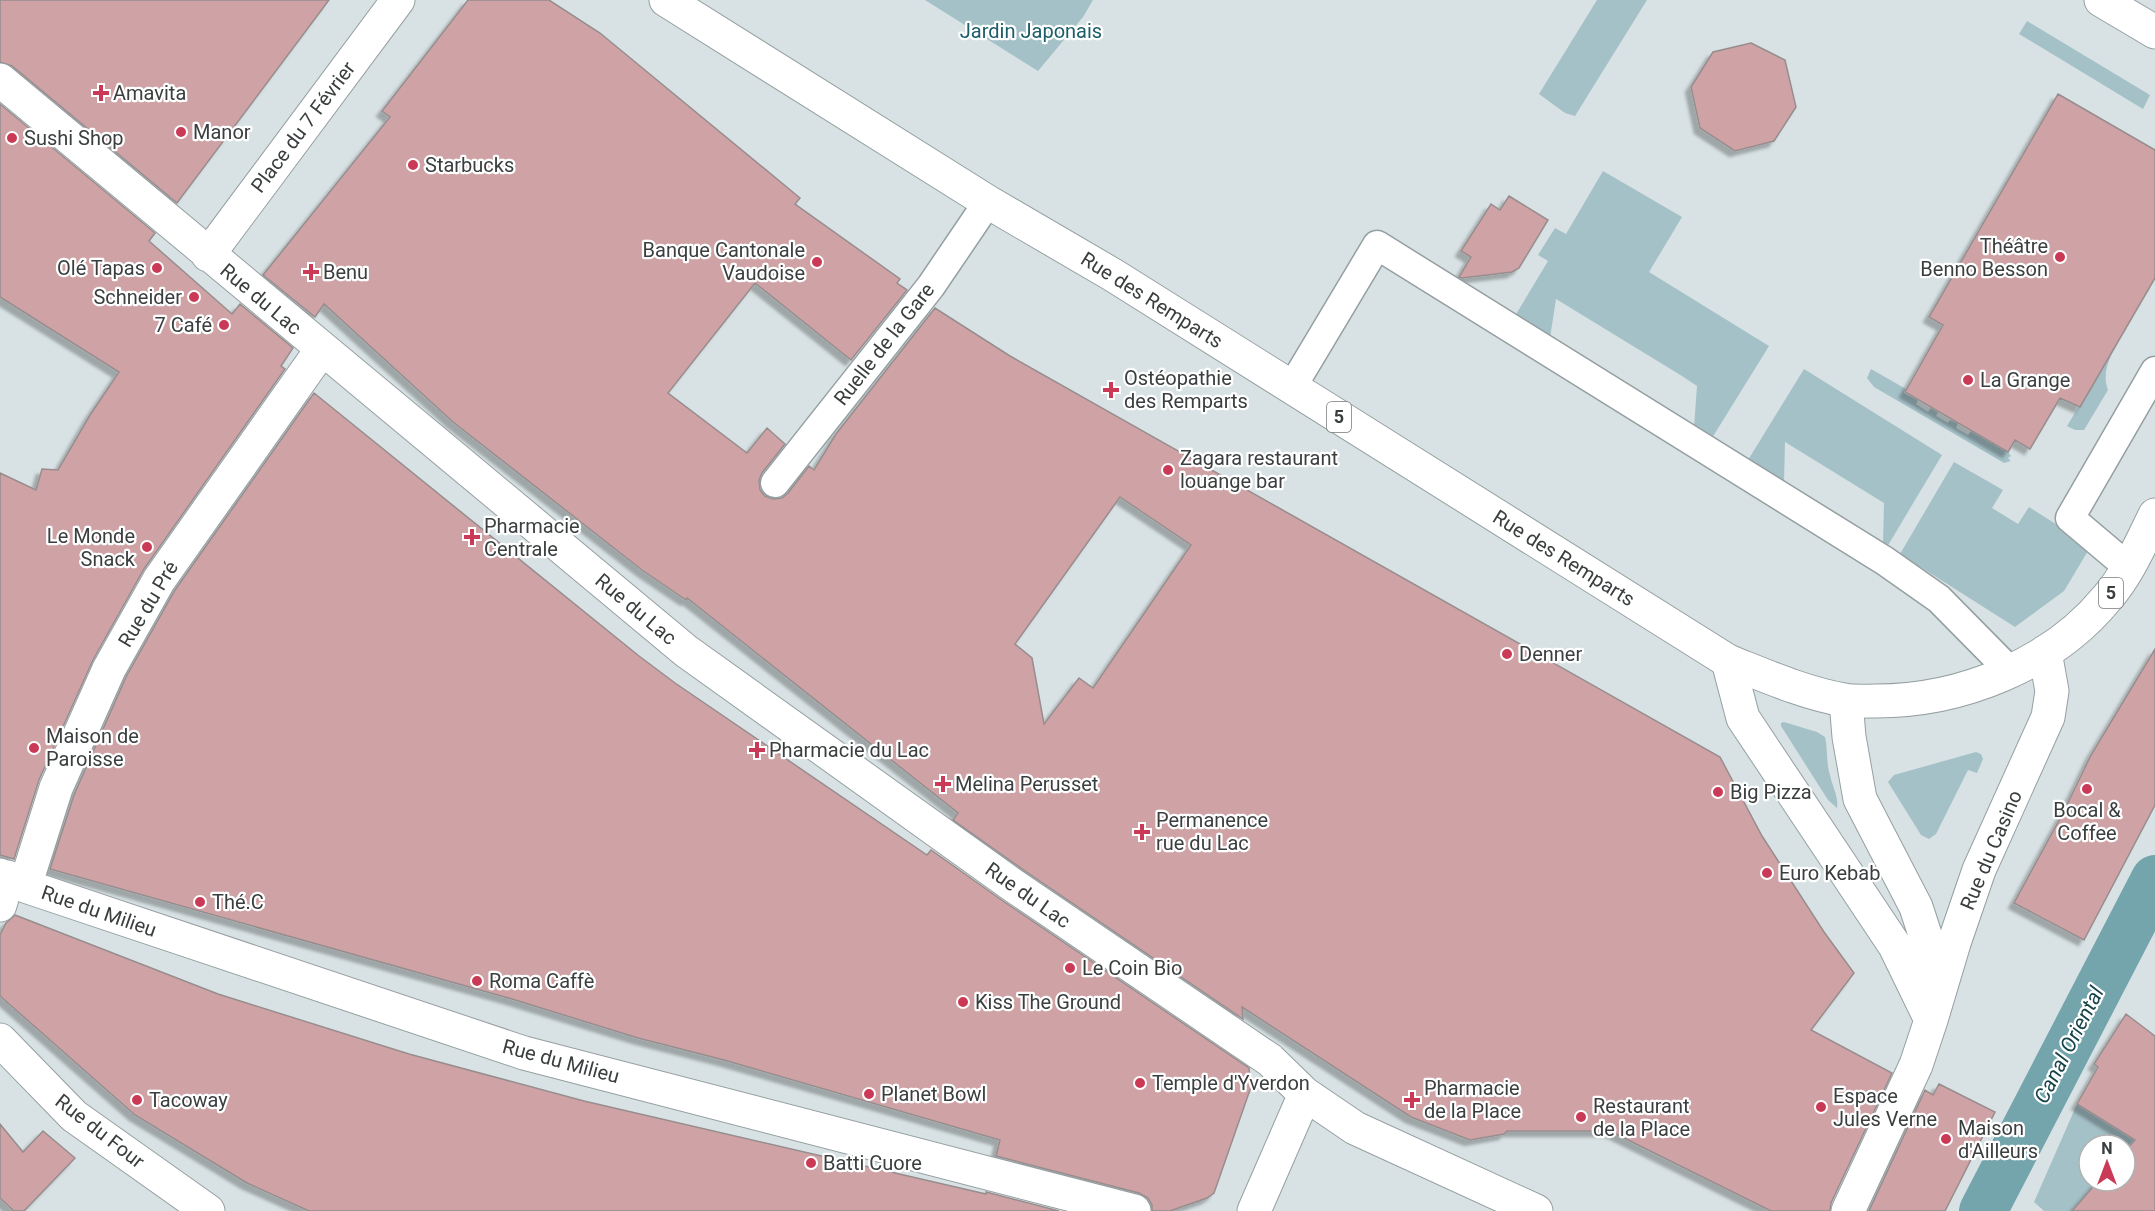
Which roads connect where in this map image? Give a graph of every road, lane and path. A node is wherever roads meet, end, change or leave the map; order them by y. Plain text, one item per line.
1 (398, 0) edge
2 (666, 0) edge
3 (2101, 0) edge
4 (2155, 32) edge
5 (0, 80) edge
6 (988, 202) junction
7 (208, 255) junction
8 (322, 349) junction
9 (2155, 371) edge
10 (1292, 387) junction
11 (775, 483) dead end
12 (2155, 515) edge
13 (2128, 567) junction
14 (2045, 652) junction
15 (1728, 661) junction
16 (2011, 672) junction
17 (1846, 701) junction
18 (8, 886) edge
19 (1931, 1020) junction
20 (0, 1040) edge
21 (1305, 1094) junction
22 (208, 1211) edge
23 (1134, 1211) edge
24 (1254, 1211) edge
25 (1536, 1211) edge
26 (1848, 1211) edge

1 - 7 street, Place du 7 Février
2 - 6 street, Rue des Remparts / 5
3 - 4 street
5 - 7 street, Rue du Lac
6 - 10 street, Rue des Remparts / 5
6 - 11 lane, Ruelle de la Gare
7 - 8 street, Rue du Lac
8 - 18 street, Rue du Pré
8 - 21 street, Rue du Lac
9 - 13 lane
10 - 15 street, Rue des Remparts / 5
10 - 16 lane
12 - 13 street, 5
13 - 14 street, 5
14 - 16 street, Rue des Remparts / 5
14 - 19 street, Rue du Casino
15 - 17 street, Rue des Remparts / 5
15 - 19 street
16 - 17 street, Rue des Remparts / 5
17 - 19 street
18 - 23 street, Rue du Milieu
19 - 26 street, Rue du Casino
20 - 22 street, Rue du Four
21 - 24 street
21 - 25 street, Rue du Lac

